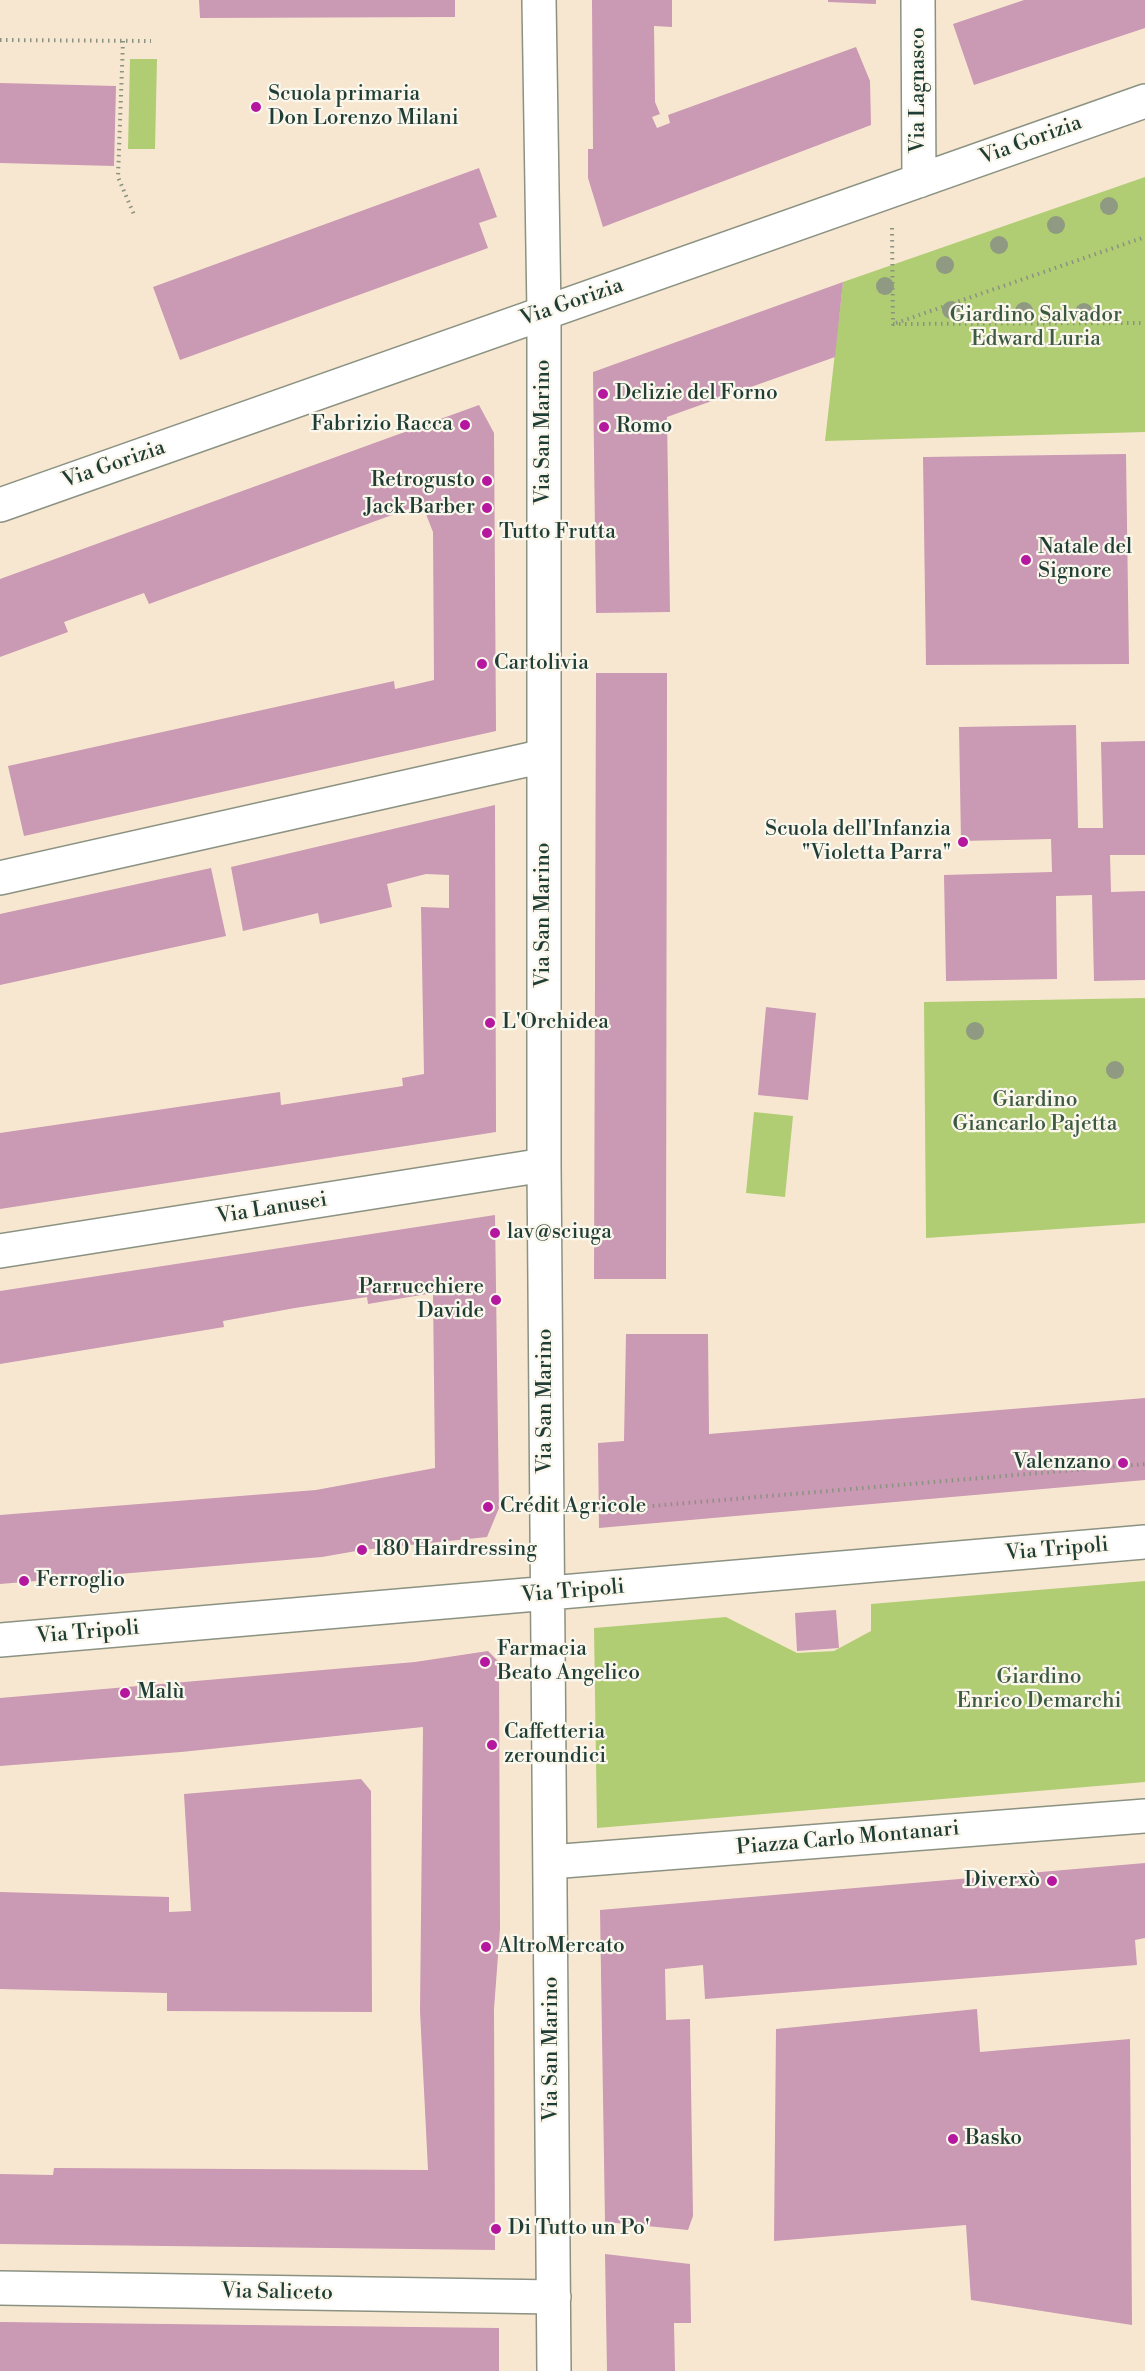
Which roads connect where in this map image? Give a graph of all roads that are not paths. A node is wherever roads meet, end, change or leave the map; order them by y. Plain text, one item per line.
1 (539, 0) edge
2 (918, 0) edge
3 (1145, 101) edge
4 (905, 186) junction
5 (544, 313) junction
6 (0, 505) edge
7 (543, 756) junction
8 (0, 878) edge
9 (544, 1166) junction
10 (0, 1251) edge
11 (1145, 1542) edge
12 (548, 1595) junction
13 (0, 1640) edge
14 (1145, 1816) edge
15 (550, 1862) junction
16 (0, 2288) edge
17 (554, 2297) junction
18 (554, 2371) edge

1 - 5 street, Via San Marino
2 - 4 street, Via Lagnasco
3 - 4 street, Via Gorizia
4 - 5 street, Via Gorizia
5 - 6 street, Via Gorizia
5 - 7 street, Via San Marino
7 - 8 street
7 - 9 street, Via San Marino
9 - 10 street, Via Lanusei
9 - 12 street, Via San Marino
11 - 12 street, Via Tripoli
12 - 13 street, Via Tripoli
12 - 15 street, Via San Marino
14 - 15 street, Piazza Carlo Montanari
15 - 17 street, Via San Marino
16 - 17 street, Via Saliceto
17 - 18 street, Via San Marino

